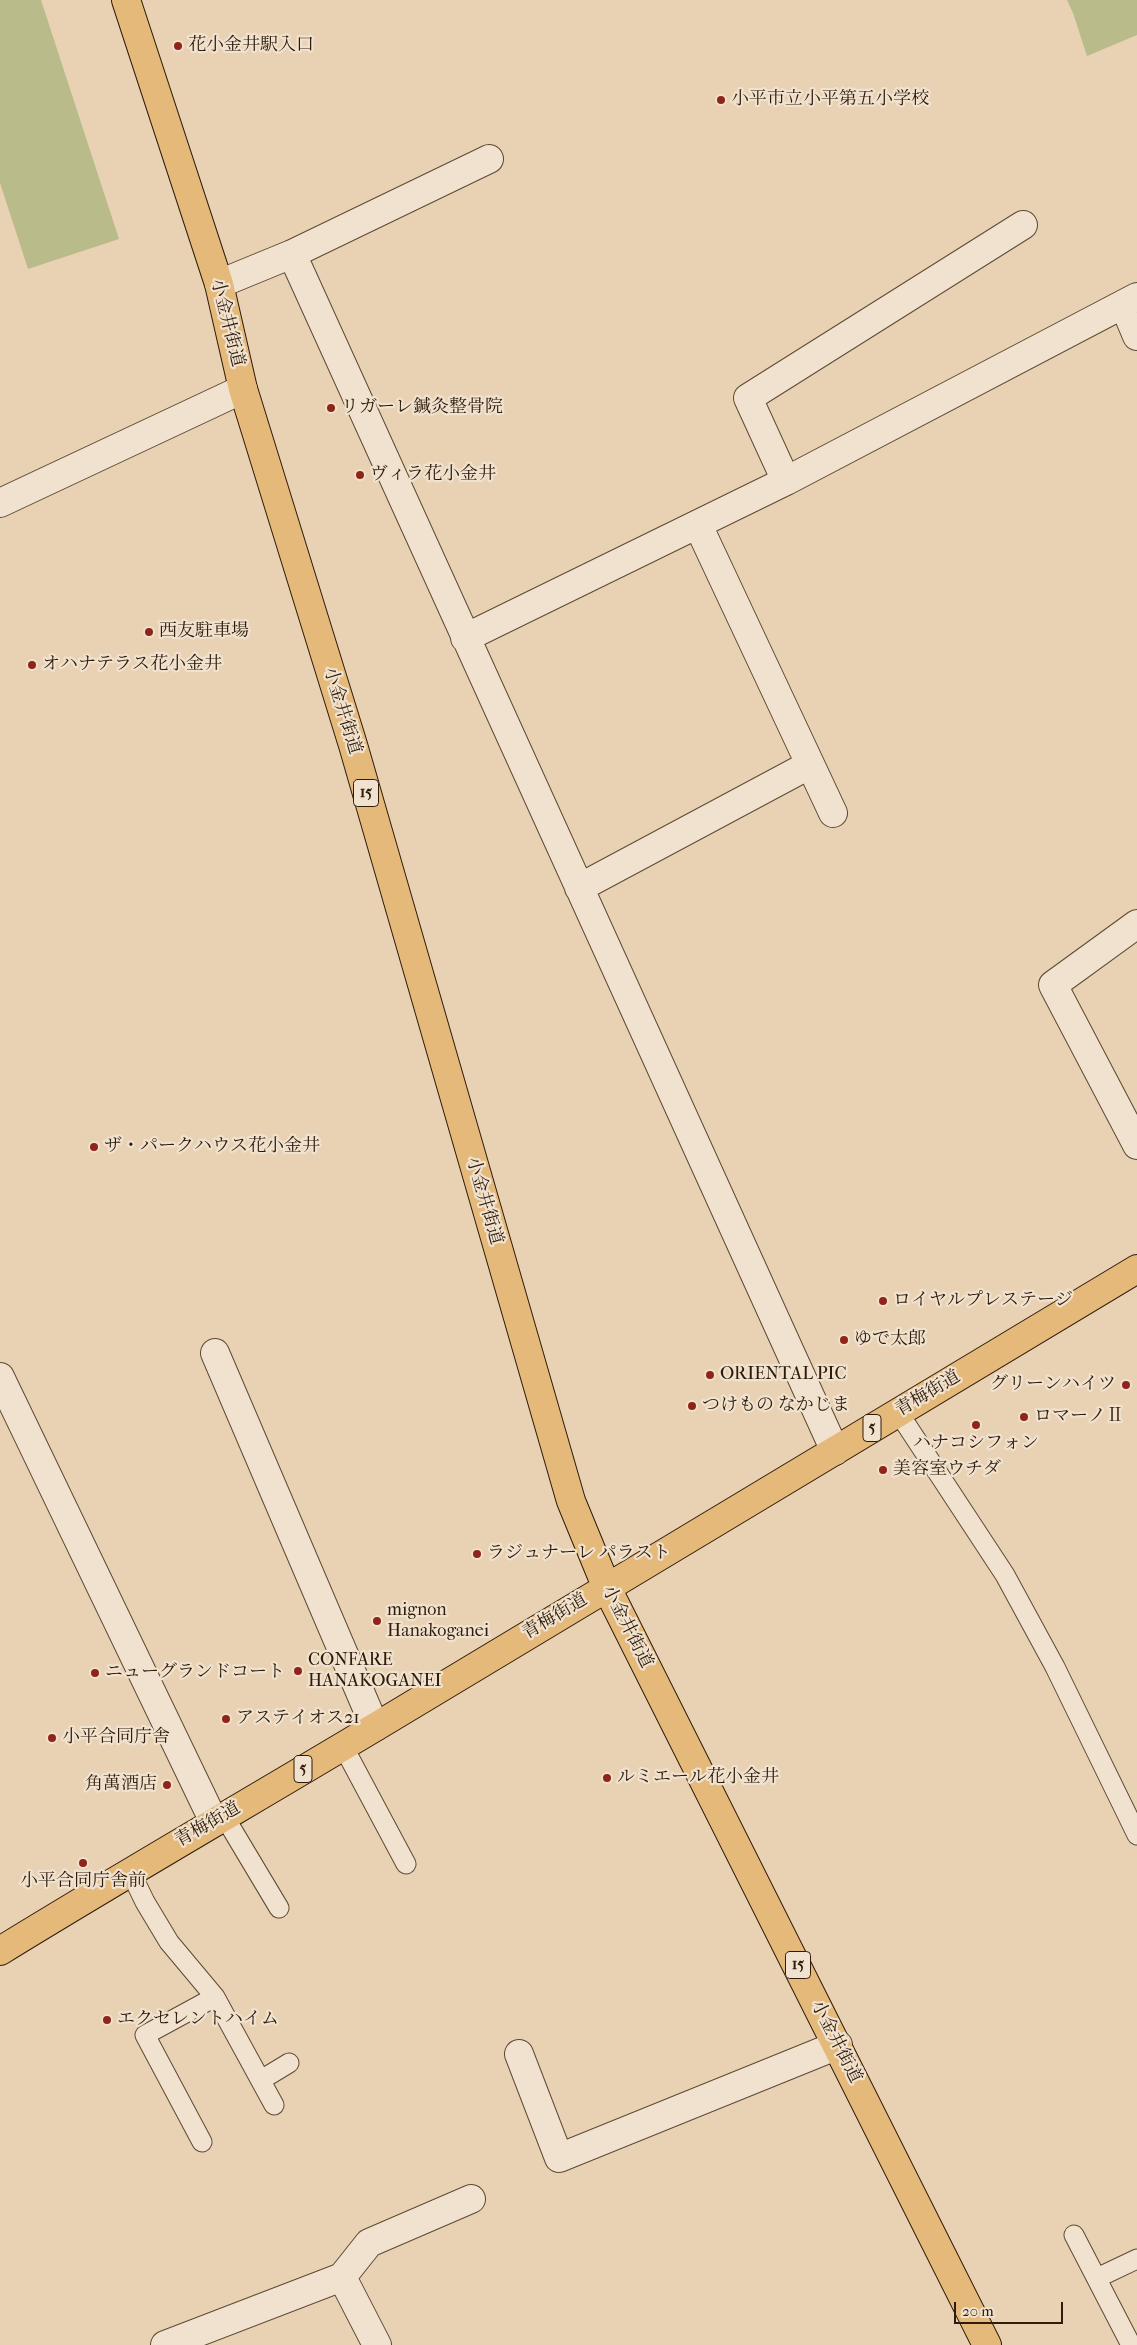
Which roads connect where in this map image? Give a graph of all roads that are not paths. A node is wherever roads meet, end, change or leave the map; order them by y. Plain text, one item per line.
1 (126, 0) edge
2 (489, 159) dead end
3 (1023, 225) dead end
4 (292, 254) junction
5 (219, 284) junction
6 (1130, 301) edge
7 (1137, 336) edge
8 (243, 389) junction
9 (786, 481) junction
10 (0, 503) edge
11 (698, 524) junction
12 (465, 638) junction
13 (809, 765) junction
14 (833, 813) dead end
15 (579, 888) junction
16 (1137, 924) edge
17 (1137, 1145) edge
18 (1137, 1270) edge
19 (215, 1353) dead end
20 (0, 1377) edge
21 (898, 1412) junction
22 (835, 1451) junction
23 (606, 1586) junction
24 (375, 1727) junction
25 (343, 1746) junction
26 (1132, 1811) edge
27 (219, 1819) junction
28 (1137, 1835) edge
29 (406, 1864) dead end
30 (130, 1871) junction
31 (279, 1908) dead end
32 (0, 1951) edge
33 (215, 1997) junction
34 (838, 2045) junction
35 (519, 2054) dead end
36 (289, 2063) dead end
37 (261, 2080) junction
38 (274, 2105) dead end
39 (202, 2142) dead end
40 (471, 2199) dead end
41 (1074, 2234) dead end
42 (1137, 2259) edge
43 (342, 2277) junction
44 (1097, 2278) junction
45 (165, 2345) edge
46 (376, 2345) edge
47 (987, 2345) edge
48 (1131, 2345) edge

1 - 5 main road, 小金井街道 / 15
2 - 4 street
3 - 9 street
4 - 5 street
4 - 12 street
5 - 8 main road, 小金井街道 / 15
6 - 7 street
6 - 9 street
8 - 10 street
8 - 23 main road, 小金井街道 / 15
9 - 11 street
11 - 12 street
11 - 13 street
12 - 15 street
13 - 14 street
13 - 15 street
15 - 22 street
16 - 17 street
18 - 21 main road, 青梅街道 / 5
19 - 24 street
20 - 27 street
21 - 22 main road, 青梅街道 / 5
21 - 26 lane
22 - 23 main road, 青梅街道 / 5
23 - 24 main road, 青梅街道 / 5
23 - 34 main road, 小金井街道 / 15
24 - 25 main road, 青梅街道 / 5
25 - 27 main road, 青梅街道 / 5
25 - 29 lane
26 - 28 lane
27 - 30 main road, 青梅街道 / 5
27 - 31 lane
30 - 32 main road, 青梅街道 / 5
30 - 33 lane
33 - 37 lane
33 - 39 lane
34 - 35 street
34 - 47 main road, 小金井街道 / 15
36 - 37 lane
37 - 38 lane
40 - 43 street
41 - 44 lane
42 - 44 lane
43 - 45 street
43 - 46 street
44 - 48 lane

